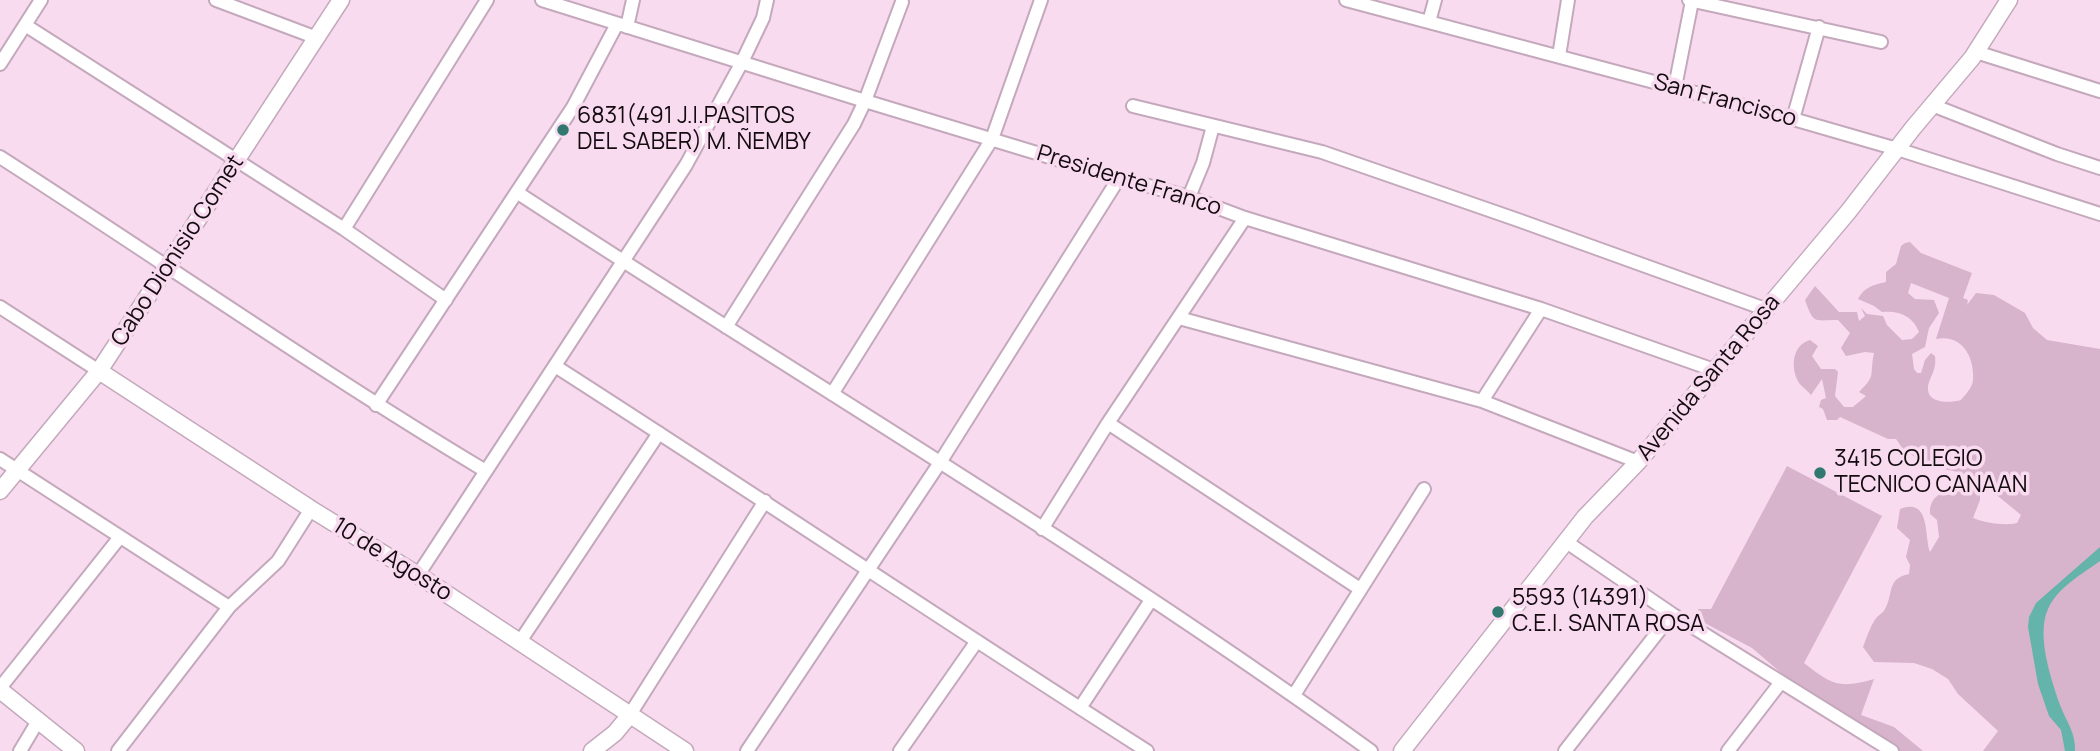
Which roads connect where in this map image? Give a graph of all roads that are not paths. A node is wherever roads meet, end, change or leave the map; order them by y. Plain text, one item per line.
1 (41, 0) edge
2 (216, 0) edge
3 (341, 0) edge
4 (487, 0) edge
5 (542, 0) edge
6 (634, 0) edge
7 (767, 0) edge
8 (1041, 0) edge
9 (1346, 0) edge
10 (1435, 0) edge
11 (1568, 0) edge
12 (1690, 0) edge
13 (2010, 0) edge
14 (902, 2) dead end
15 (1429, 22) junction
16 (25, 25) junction
17 (622, 26) junction
18 (1819, 27) junction
19 (317, 38) junction
20 (1881, 42) dead end
21 (1976, 52) junction
22 (1559, 56) junction
23 (742, 62) junction
24 (0, 64) edge
25 (1675, 87) junction
26 (2100, 92) edge
27 (865, 102) junction
28 (1932, 105) junction
29 (1133, 106) dead end
30 (1793, 119) junction
31 (1213, 126) junction
32 (992, 139) junction
33 (1897, 149) junction
34 (0, 157) edge
35 (237, 162) junction
36 (2100, 168) edge
37 (1119, 178) junction
38 (518, 192) junction
39 (1189, 197) junction
40 (2100, 214) edge
41 (1245, 218) junction
42 (344, 229) junction
43 (623, 261) junction
44 (168, 266) junction
45 (446, 300) junction
46 (0, 307) edge
47 (1541, 309) junction
48 (1765, 309) junction
49 (1179, 318) junction
50 (726, 327) junction
51 (555, 366) junction
52 (1714, 370) junction
53 (99, 371) junction
54 (832, 394) junction
55 (1482, 401) junction
56 (376, 405) junction
57 (1108, 423) junction
58 (659, 433) junction
59 (0, 458) edge
60 (1638, 462) junction
61 (939, 464) junction
62 (16, 470) junction
63 (485, 470) junction
64 (1424, 489) dead end
65 (0, 491) edge
66 (765, 501) junction
67 (311, 509) junction
68 (1042, 529) junction
69 (120, 537) junction
70 (1565, 541) junction
71 (868, 571) junction
72 (418, 575) junction
73 (1360, 589) junction
74 (1151, 600) junction
75 (229, 607) junction
76 (1672, 614) junction
77 (977, 641) junction
78 (519, 643) junction
79 (1781, 682) junction
80 (0, 689) edge
81 (1294, 695) junction
82 (1080, 708) junction
83 (629, 716) junction
84 (38, 721) junction
85 (903, 750) edge
86 (1888, 750) edge
87 (20, 751) edge
88 (76, 751) edge
89 (118, 751) edge
90 (592, 751) edge
91 (685, 751) edge
92 (747, 751) edge
93 (1147, 751) edge
94 (1371, 751) edge
95 (1402, 751) edge
96 (1565, 751) edge
97 (1728, 751) edge

1 - 16 street
2 - 19 street
3 - 19 street, Cabo Dionisio Comet
4 - 42 street
5 - 17 street, Presidente Franco
6 - 17 street
7 - 23 street
8 - 32 street
9 - 15 street, San Francisco
10 - 15 street
11 - 22 street
12 - 18 street
12 - 25 street
13 - 21 street, Avenida Santa Rosa
14 - 27 street
15 - 22 street, San Francisco
16 - 24 street
16 - 35 street
17 - 23 street, Presidente Franco
17 - 38 street
18 - 20 street
18 - 30 street
19 - 35 street, Cabo Dionisio Comet
21 - 26 street
21 - 28 street, Avenida Santa Rosa
22 - 25 street, San Francisco
23 - 27 street, Presidente Franco
23 - 43 street
25 - 30 street, San Francisco
27 - 32 street, Presidente Franco
27 - 50 street
28 - 33 street, Avenida Santa Rosa
28 - 36 street
29 - 31 street
30 - 33 street, San Francisco
31 - 39 street
31 - 48 street
32 - 37 street, Presidente Franco
32 - 54 street
33 - 40 street, San Francisco
33 - 48 street, Avenida Santa Rosa
34 - 44 street
35 - 42 street
35 - 44 street, Cabo Dionisio Comet
37 - 39 street, Presidente Franco
37 - 61 street
38 - 43 street
38 - 45 street
39 - 41 street, Presidente Franco
41 - 47 street, Presidente Franco
41 - 49 street
42 - 45 street
43 - 50 street
43 - 51 street
44 - 53 street, Cabo Dionisio Comet
44 - 56 street
45 - 56 street
46 - 53 street
47 - 52 street, Presidente Franco
47 - 55 street
48 - 52 street, Avenida Santa Rosa
49 - 55 street
49 - 57 street
50 - 54 street
51 - 58 street
51 - 63 street
52 - 60 street, Avenida Santa Rosa
53 - 62 street, Cabo Dionisio Comet
53 - 67 street, 10 de Agosto
54 - 61 street
55 - 60 street
56 - 63 street
57 - 68 street
57 - 73 street
58 - 66 street
58 - 78 street
59 - 62 street
60 - 70 street, Avenida Santa Rosa
61 - 68 street
61 - 71 street
62 - 65 street, Cabo Dionisio Comet
62 - 69 street
63 - 72 street
64 - 73 street
66 - 71 street
66 - 83 street
67 - 72 street, 10 de Agosto
67 - 75 street
68 - 74 street
69 - 75 street
69 - 80 street
70 - 76 street
70 - 95 street, Avenida Santa Rosa
71 - 77 street
71 - 92 street
72 - 78 street, 10 de Agosto
73 - 81 street
74 - 81 street
74 - 82 street
75 - 89 street
76 - 79 street
76 - 96 street
77 - 82 street
77 - 85 street
78 - 83 street, 10 de Agosto
79 - 86 street
79 - 97 street
80 - 84 street
81 - 94 street
82 - 93 street
83 - 90 street
83 - 91 street, 10 de Agosto
84 - 87 street
84 - 88 street

